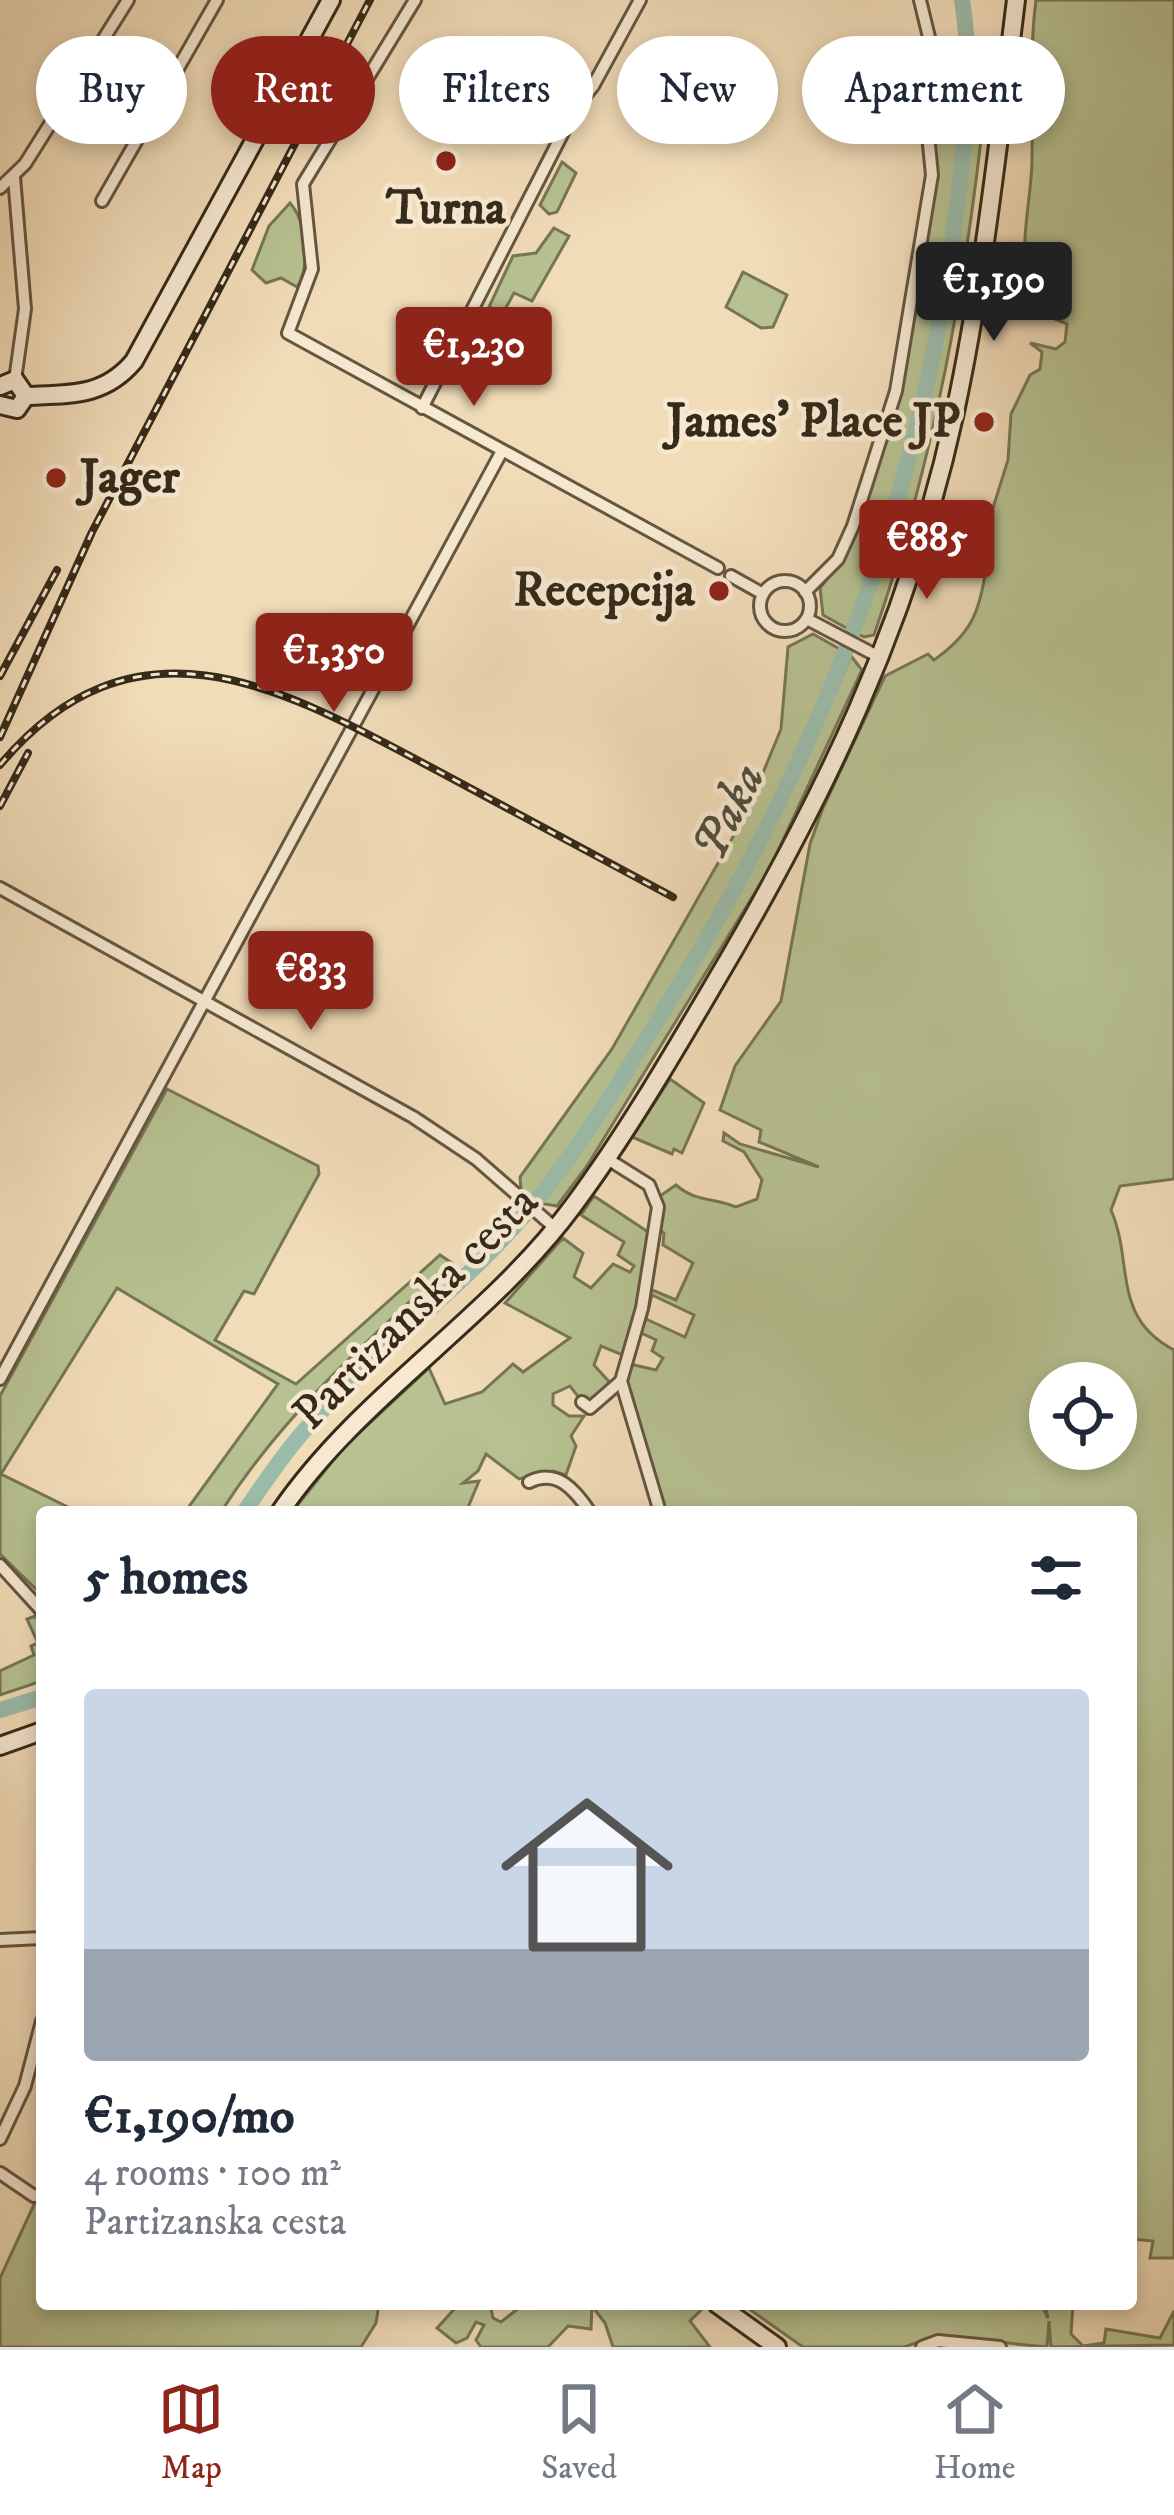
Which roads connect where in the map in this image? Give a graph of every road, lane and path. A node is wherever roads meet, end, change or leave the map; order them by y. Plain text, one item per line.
1 (128, 0) edge
2 (217, 0) edge
3 (331, 0) edge
4 (415, 0) edge
5 (640, 0) edge
6 (920, 0) edge
7 (1016, 0) edge
8 (925, 36) edge
9 (1012, 36) edge
10 (929, 144) edge
11 (996, 144) edge
12 (14, 177) junction
13 (0, 188) edge
14 (102, 201) dead end
15 (8, 383) edge
16 (26, 396) junction
17 (0, 406) edge
18 (422, 408) junction
19 (502, 451) junction
20 (718, 568) dead end
21 (730, 575) dead end
22 (806, 592) junction
23 (763, 594) junction
24 (807, 619) junction
25 (881, 658) junction
26 (0, 888) edge
27 (208, 1001) junction
28 (606, 1158) junction
29 (548, 1223) junction
30 (0, 1379) edge
31 (622, 1381) junction
32 (582, 1402) dead end
33 (529, 1482) dead end
34 (285, 1506) edge
35 (586, 1506) edge
36 (658, 1506) edge
37 (0, 1564) edge
38 (36, 1604) edge
39 (36, 1733) edge
40 (0, 1746) edge
41 (36, 1938) edge
42 (0, 1940) edge
43 (36, 2044) edge
44 (0, 2139) edge
45 (0, 2173) edge
46 (36, 2196) edge
47 (725, 2310) edge
48 (777, 2347) edge
49 (922, 2347) edge
50 (1000, 2347) edge

1 - 12 street
2 - 14 street
3 - 16 main road
4 - 18 street
5 - 18 street
6 - 8 street
7 - 9 main road, Partizanska cesta
10 - 22 street
11 - 25 main road, Partizanska cesta
12 - 13 street
12 - 15 street
15 - 16 main road
16 - 17 main road
18 - 19 street
19 - 20 street
19 - 27 street
21 - 23 street
22 - 23 street
22 - 24 street
23 - 24 street
24 - 25 street
25 - 28 main road, Partizanska cesta
26 - 27 street
27 - 29 street
27 - 30 street
28 - 29 main road, Partizanska cesta
28 - 31 street
29 - 34 main road, Partizanska cesta
31 - 32 street
31 - 36 street
33 - 35 street
37 - 38 street
39 - 40 main road
41 - 42 street
43 - 44 street
45 - 46 street
47 - 48 main road
49 - 50 street

